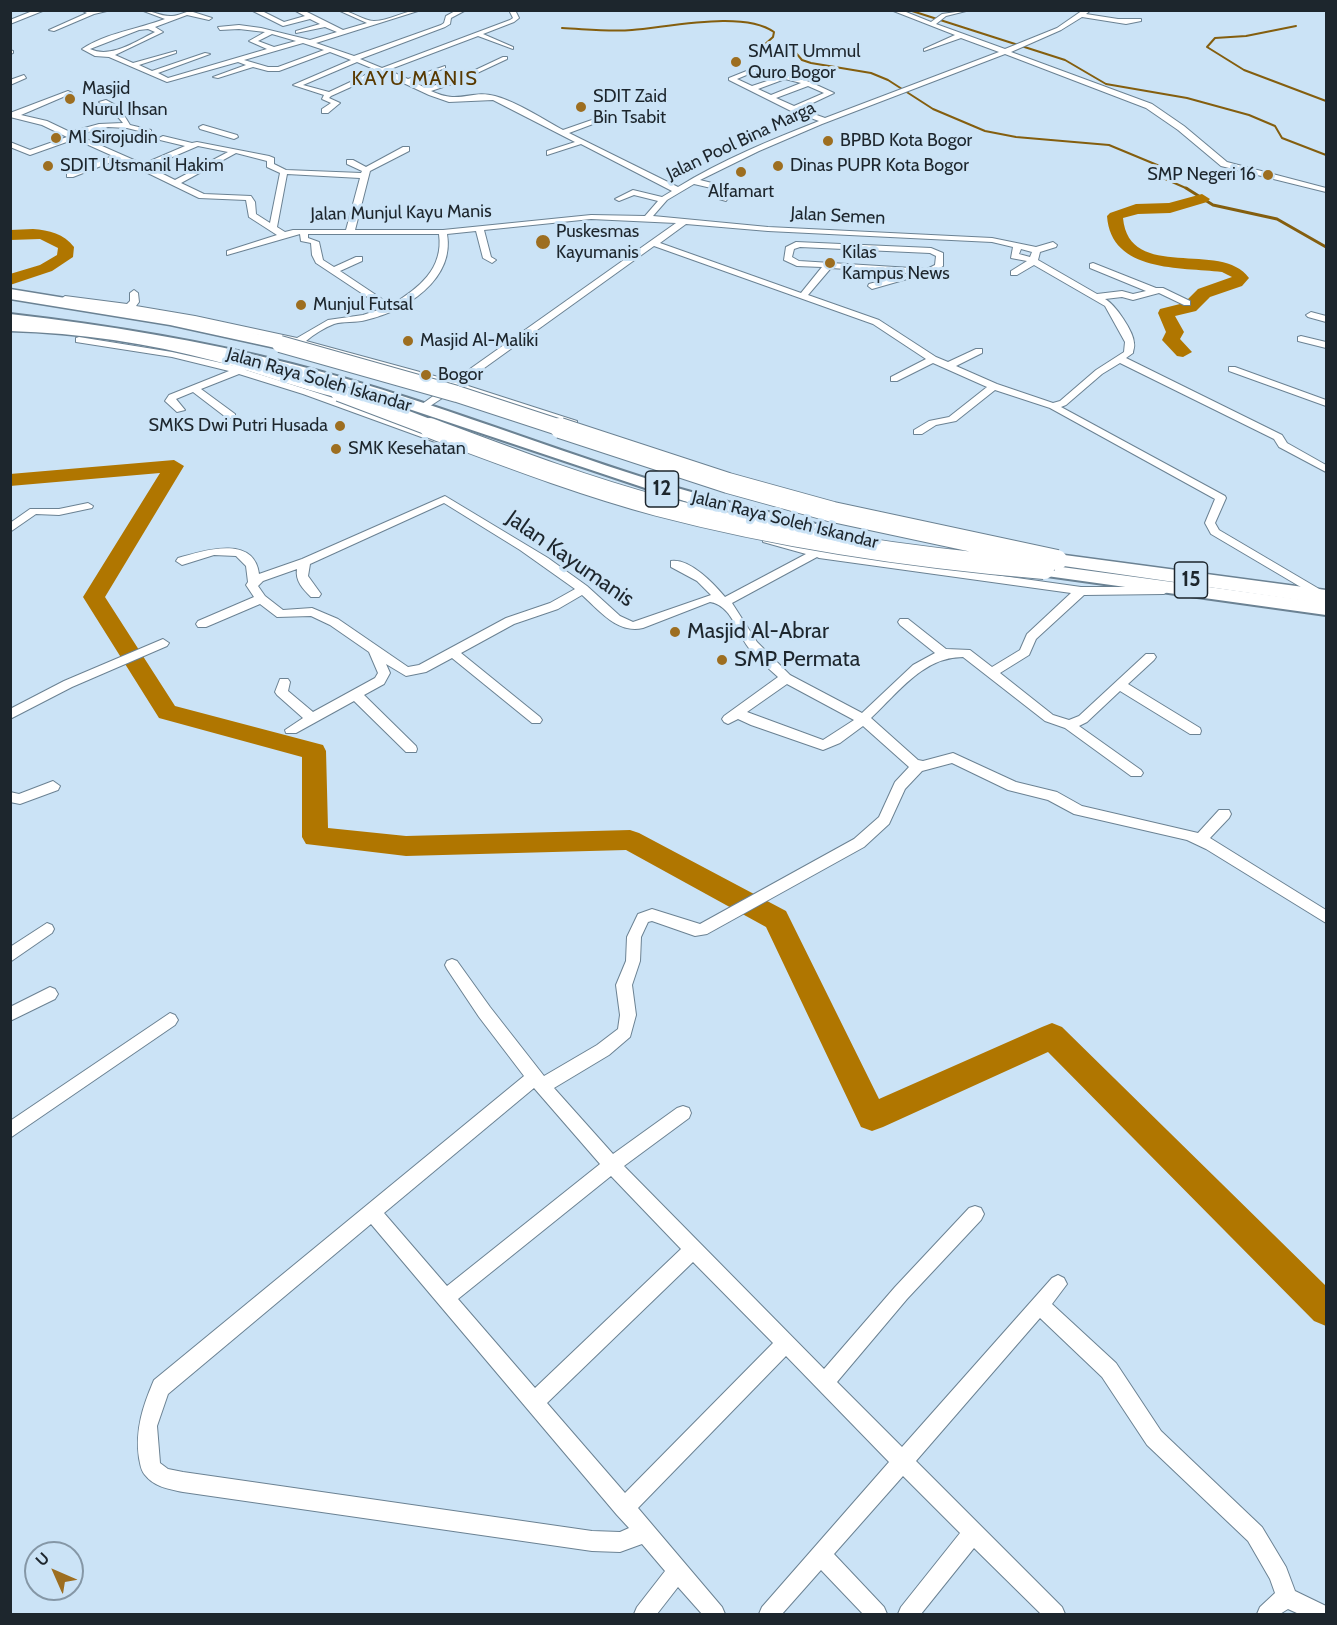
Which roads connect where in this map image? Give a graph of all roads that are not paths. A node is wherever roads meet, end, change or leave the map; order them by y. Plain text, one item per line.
1 (20, 10) edge
2 (42, 10) edge
3 (84, 10) edge
4 (108, 10) edge
5 (144, 10) edge
6 (254, 10) edge
7 (297, 10) edge
8 (341, 10) edge
9 (388, 10) edge
10 (418, 10) edge
11 (463, 10) edge
12 (512, 10) edge
13 (894, 10) edge
14 (967, 10) edge
15 (191, 12) edge
16 (322, 12) edge
17 (1085, 12) edge
18 (93, 13) junction
19 (32, 14) junction
20 (399, 16) junction
21 (310, 17) junction
22 (209, 18) dead end
23 (938, 18) edge
24 (172, 19) junction
25 (1139, 20) dead end
26 (10, 22) edge
27 (374, 24) junction
28 (324, 25) junction
29 (149, 27) junction
30 (220, 28) dead end
31 (52, 30) dead end
32 (298, 32) dead end
33 (269, 33) junction
34 (343, 33) junction
35 (478, 34) junction
36 (962, 35) junction
37 (305, 42) junction
38 (133, 45) junction
39 (511, 48) dead end
40 (142, 49) dead end
41 (329, 50) junction
42 (926, 50) dead end
43 (1009, 50) junction
44 (151, 52) dead end
45 (174, 52) dead end
46 (274, 52) junction
47 (207, 54) dead end
48 (220, 54) dead end
49 (110, 55) junction
50 (160, 56) junction
51 (291, 58) dead end
52 (505, 58) dead end
53 (354, 60) junction
54 (237, 61) junction
55 (302, 62) junction
56 (133, 65) junction
57 (254, 65) junction
58 (311, 65) dead end
59 (443, 67) dead end
60 (382, 70) junction
61 (754, 70) dead end
62 (152, 73) junction
63 (24, 77) dead end
64 (216, 77) dead end
65 (408, 81) junction
66 (10, 83) edge
67 (808, 83) junction
68 (296, 84) junction
69 (751, 89) junction
70 (426, 90) junction
71 (288, 91) dead end
72 (68, 93) dead end
73 (330, 94) junction
74 (770, 98) junction
75 (103, 102) dead end
76 (325, 111) dead end
77 (798, 111) junction
78 (12, 116) edge
79 (606, 116) dead end
80 (821, 121) junction
81 (127, 124) junction
82 (203, 127) dead end
83 (148, 132) dead end
84 (564, 132) junction
85 (220, 133) junction
86 (72, 136) junction
87 (234, 137) dead end
88 (163, 138) dead end
89 (581, 142) junction
90 (10, 144) edge
91 (195, 145) junction
92 (406, 149) dead end
93 (235, 152) junction
94 (549, 153) dead end
95 (118, 157) junction
96 (350, 162) dead end
97 (143, 167) junction
98 (284, 172) junction
99 (365, 172) junction
100 (70, 175) dead end
101 (693, 181) junction
102 (176, 182) junction
103 (675, 189) junction
104 (1326, 190) edge
105 (619, 199) dead end
106 (661, 199) junction
107 (723, 199) dead end
108 (647, 218) junction
109 (682, 222) junction
110 (273, 227) junction
111 (480, 229) junction
112 (351, 231) junction
113 (304, 232) junction
114 (443, 232) junction
115 (282, 234) junction
116 (653, 243) junction
117 (1018, 245) junction
118 (1053, 245) dead end
119 (1036, 250) junction
120 (230, 253) dead end
121 (359, 259) dead end
122 (492, 260) dead end
123 (1033, 261) junction
124 (829, 265) junction
125 (1093, 266) dead end
126 (335, 270) junction
127 (921, 272) junction
128 (1014, 273) dead end
129 (872, 286) dead end
130 (1154, 291) junction
131 (134, 293) dead end
132 (803, 296) junction
133 (39, 297) junction
134 (1096, 297) junction
135 (1187, 303) dead end
136 (130, 307) junction
137 (389, 308) junction
138 (11, 314) edge
139 (1311, 315) dead end
140 (1326, 319) edge
141 (1301, 339) dead end
142 (79, 340) joint
143 (299, 340) junction
144 (1326, 345) edge
145 (979, 351) dead end
146 (933, 359) junction
147 (1120, 359) junction
148 (948, 366) junction
149 (1232, 369) dead end
150 (241, 370) junction
151 (894, 379) dead end
152 (457, 384) junction
153 (994, 386) junction
154 (193, 388) junction
155 (1326, 403) edge
156 (427, 404) junction
157 (1053, 406) junction
158 (180, 410) dead end
159 (231, 416) dead end
160 (918, 432) dead end
161 (639, 465) junction
162 (1326, 469) edge
163 (88, 506) dead end
164 (10, 529) edge
165 (830, 534) junction
166 (942, 548) junction
167 (819, 554) junction
168 (182, 561) dead end
169 (306, 562) junction
170 (675, 564) dead end
171 (1058, 565) junction
172 (254, 582) junction
173 (583, 589) junction
174 (1175, 589) junction
175 (1082, 591) junction
176 (315, 594) dead end
177 (261, 599) junction
178 (1325, 599) edge
179 (721, 601) junction
180 (904, 622) dead end
181 (202, 624) dead end
182 (163, 643) dead end
183 (375, 652) junction
184 (452, 652) junction
185 (944, 654) junction
186 (1150, 657) dead end
187 (992, 673) junction
188 (786, 678) junction
189 (284, 682) dead end
190 (1121, 686) junction
191 (356, 695) junction
192 (10, 715) edge
193 (312, 718) junction
194 (536, 720) dead end
195 (864, 720) junction
196 (1069, 725) junction
197 (291, 730) dead end
198 (1195, 731) dead end
199 (411, 749) dead end
200 (918, 766) junction
201 (1136, 773) dead end
202 (53, 786) dead end
203 (10, 797) edge
204 (1224, 814) dead end
205 (1200, 840) junction
206 (1326, 917) edge
207 (47, 929) dead end
208 (10, 956) edge
209 (452, 965) dead end
210 (50, 994) dead end
211 (10, 1015) edge
212 (170, 1020) dead end
213 (538, 1082) junction
214 (683, 1113) dead end
215 (10, 1131) edge
216 (613, 1164) junction
217 (374, 1213) junction
218 (975, 1214) dead end
219 (693, 1250) junction
220 (1058, 1284) dead end
221 (446, 1298) junction
222 (1040, 1305) junction
223 (786, 1343) junction
224 (825, 1383) junction
225 (534, 1402) junction
226 (902, 1463) junction
227 (624, 1508) junction
228 (645, 1532) junction
229 (973, 1533) junction
230 (821, 1556) junction
231 (678, 1571) junction
232 (1287, 1598) junction
233 (644, 1614) edge
234 (715, 1614) edge
235 (769, 1614) edge
236 (877, 1614) edge
237 (908, 1614) edge
238 (1055, 1614) edge
239 (1267, 1614) edge
240 (1320, 1614) edge

1 - 19 street
2 - 19 street
3 - 18 street
4 - 18 street
5 - 24 street
6 - 21 street
7 - 21 street
8 - 27 street
9 - 20 street
10 - 20 street
11 - 53 street
12 - 35 street
13 - 23 street
14 - 23 street
15 - 22 street
15 - 24 street
16 - 21 street
17 - 25 street
17 - 43 street, Jalan Pool Bina Marga
18 - 31 street
19 - 26 street
20 - 27 street
21 - 28 street
23 - 36 street
24 - 29 street
27 - 34 street
28 - 32 street
28 - 34 street
29 - 38 street
29 - 49 street
30 - 33 street
33 - 37 street
33 - 46 street
34 - 37 street
35 - 39 street
35 - 60 street
36 - 42 street
36 - 43 street
37 - 41 street
37 - 46 street
38 - 40 street
38 - 49 street
41 - 53 street
41 - 55 street
43 - 80 street, Jalan Pool Bina Marga
43 - 104 street
44 - 50 street
45 - 50 street
46 - 54 street
47 - 62 street
48 - 54 street
49 - 56 street
50 - 56 street
51 - 55 street
52 - 70 street
53 - 60 street
53 - 68 street
54 - 57 street
54 - 62 street
55 - 57 street
55 - 58 street
56 - 62 street
57 - 64 street
59 - 65 street
60 - 65 street
60 - 73 street
61 - 69 street
63 - 66 street
65 - 70 street
67 - 69 street
67 - 74 street
67 - 77 street
68 - 71 street
68 - 73 street
69 - 74 street
70 - 84 street
72 - 78 street
73 - 76 street
74 - 77 street
75 - 81 street
77 - 80 street
78 - 86 street
79 - 84 street
80 - 101 street, Jalan Pool Bina Marga
81 - 83 street
81 - 86 street
82 - 85 street
84 - 89 street
85 - 87 street
85 - 91 street
86 - 90 street
86 - 95 street
88 - 91 street
89 - 94 street
89 - 103 street
91 - 93 street
91 - 97 street
92 - 99 street
93 - 98 street
93 - 102 street
95 - 97 street
95 - 100 street
96 - 99 street
97 - 102 street
98 - 99 street
98 - 110 street
99 - 112 street
101 - 103 street, Jalan Pool Bina Marga
101 - 107 street
102 - 110 street
103 - 106 street, Jalan Pool Bina Marga
105 - 106 street
106 - 108 street, Jalan Pool Bina Marga
108 - 109 street
108 - 111 street, Jalan Munjul Kayu Manis
109 - 116 street
109 - 117 street, Jalan Semen
110 - 115 street
111 - 114 street, Jalan Munjul Kayu Manis
111 - 122 street
112 - 113 street, Jalan Munjul Kayu Manis
112 - 114 street, Jalan Munjul Kayu Manis
113 - 115 street, Jalan Munjul Kayu Manis
113 - 126 street
114 - 137 street
115 - 120 street, Jalan Munjul Kayu Manis
116 - 132 street
116 - 152 street
117 - 119 street, Jalan Semen
117 - 123 street
118 - 119 street
119 - 123 street
121 - 126 street
123 - 128 street
123 - 134 street
124 - 127 street
124 - 127 street
124 - 132 street
125 - 130 street
126 - 137 street
127 - 129 street
130 - 134 street
130 - 135 street
131 - 136 street
132 - 146 street
133 - 136 street
133 - 138 highway
133 - 171 highway, bridge
134 - 147 street
136 - 143 street
137 - 143 street
138 - 142 highway
138 - 156 highway, Jalan Raya Soleh Iskandar / 12
138 - 171 highway, bridge
139 - 140 street
141 - 144 street
142 - 150 street
143 - 152 street
145 - 148 street
146 - 148 street
146 - 151 street
147 - 157 street
147 - 162 street
148 - 153 street
149 - 155 street
150 - 154 street
150 - 167 street
152 - 156 street
152 - 161 street
153 - 157 street
153 - 160 street
154 - 158 street
154 - 159 street
156 - 161 highway, Jalan Raya Soleh Iskandar / 12
156 - 165 highway, Jalan Raya Soleh Iskandar / 12
157 - 178 street
161 - 166 highway, Jalan Raya Soleh Iskandar / 12
163 - 164 street
165 - 166 highway, Jalan Raya Soleh Iskandar / 12
165 - 167 street
166 - 174 highway, Jalan Raya Soleh Iskandar / 12
166 - 178 highway, Jalan Raya Soleh Iskandar / 12
167 - 175 street
167 - 179 street
168 - 172 street
169 - 172 street
169 - 173 street, Jalan Kayumanis
169 - 176 street
170 - 179 street
171 - 178 highway, 15
172 - 177 street
173 - 179 street, Jalan Kayumanis
173 - 184 street
174 - 175 street
174 - 178 highway, Jalan Raya Soleh Iskandar / 12
175 - 187 street
177 - 181 street
177 - 183 street
179 - 188 street
180 - 185 street
182 - 192 street
183 - 184 street
183 - 191 street
184 - 194 street
185 - 187 street
185 - 195 street
186 - 190 street
187 - 196 street
188 - 195 street
188 - 195 street
189 - 193 street
190 - 196 street
190 - 198 street
191 - 193 street
191 - 199 street
193 - 197 street
195 - 200 street
196 - 201 street
200 - 205 street
200 - 213 street
202 - 203 street
204 - 205 street
205 - 206 street
207 - 208 street
209 - 213 street
210 - 211 street
212 - 215 street
213 - 216 street
213 - 217 street
214 - 216 street
216 - 219 street
216 - 221 street
217 - 221 street
217 - 228 street
218 - 224 street
219 - 223 street
219 - 225 street
220 - 222 street
221 - 225 street
222 - 226 street
222 - 232 street
223 - 224 street
223 - 227 street
224 - 226 street
225 - 227 street
226 - 229 street
226 - 230 street
227 - 228 street
228 - 231 street
229 - 237 street
229 - 238 street
230 - 235 street
230 - 236 street
231 - 233 street
231 - 234 street
232 - 239 street
232 - 240 street

